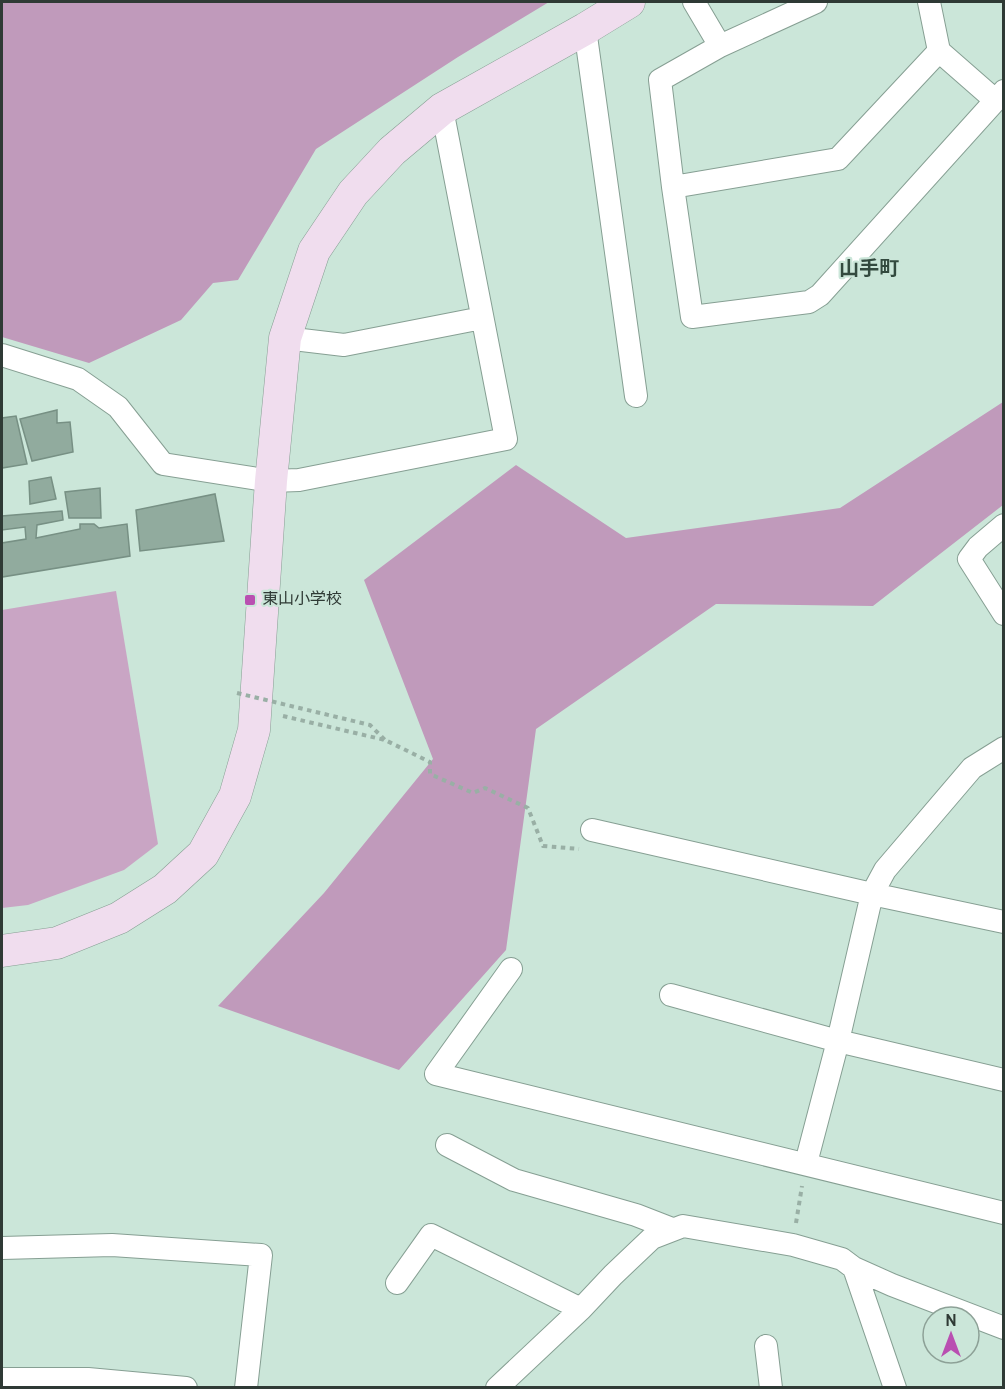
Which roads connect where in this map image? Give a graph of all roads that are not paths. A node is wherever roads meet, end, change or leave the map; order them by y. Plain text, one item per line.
1 (630, 2) edge
2 (694, 2) edge
3 (816, 2) edge
4 (929, 2) edge
5 (585, 29) junction
6 (720, 46) junction
7 (939, 51) junction
8 (999, 95) edge
9 (442, 109) junction
10 (673, 187) junction
11 (482, 318) junction
12 (285, 338) junction
13 (2, 355) edge
14 (636, 396) dead end
15 (272, 481) junction
16 (1004, 525) edge
17 (1004, 614) edge
18 (1004, 748) edge
19 (592, 830) road end
20 (872, 894) junction
21 (1004, 922) edge
22 (2, 951) edge
23 (511, 969) dead end
24 (671, 995) dead end
25 (838, 1041) junction
26 (1004, 1080) edge
27 (447, 1145) dead end
28 (806, 1163) junction
29 (1004, 1213) edge
30 (672, 1229) junction
31 (2, 1248) edge
32 (854, 1268) junction
33 (397, 1283) dead end
34 (581, 1309) junction
35 (1004, 1329) edge
36 (766, 1346) dead end
37 (2, 1379) edge
38 (186, 1388) edge
39 (246, 1388) edge
40 (497, 1388) edge
41 (771, 1388) edge
42 (895, 1388) edge

1 - 5 street
2 - 6 street
3 - 6 street
4 - 7 street
5 - 9 street
5 - 14 street
6 - 10 street
7 - 8 street
7 - 10 street
8 - 10 street
9 - 11 street
9 - 12 street
11 - 12 street
11 - 15 street
12 - 15 street
13 - 15 street
15 - 22 street
16 - 17 street
18 - 20 street
19 - 20 street
20 - 21 street
20 - 25 street
23 - 28 street
24 - 25 street
25 - 26 street
25 - 28 street
27 - 30 street
28 - 29 street
30 - 32 street
30 - 34 street
31 - 39 street
32 - 35 street
32 - 42 street
33 - 34 street
34 - 40 street
36 - 41 street
37 - 38 street

